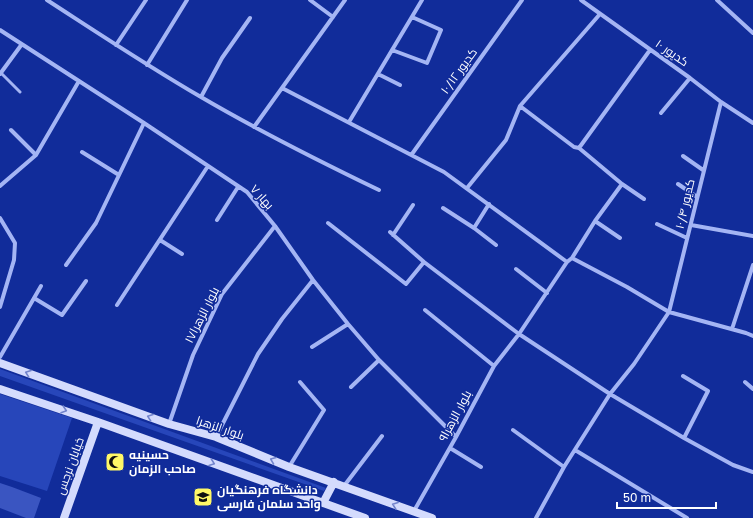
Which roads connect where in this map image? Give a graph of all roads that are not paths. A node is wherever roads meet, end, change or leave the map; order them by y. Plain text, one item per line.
1 (47, 0) edge
2 (146, 0) edge
3 (187, 0) edge
4 (310, 0) edge
5 (345, 0) edge
6 (422, 0) edge
7 (522, 0) edge
8 (581, 0) edge
9 (717, 0) edge
10 (54, 2) edge
11 (600, 14) junction
12 (333, 17) junction
13 (250, 18) dead end
14 (412, 18) junction
15 (0, 30) edge
16 (753, 33) edge
17 (22, 44) junction
18 (116, 44) junction
19 (392, 50) junction
20 (650, 50) junction
21 (147, 65) junction
22 (0, 74) edge
23 (378, 74) junction
24 (690, 78) junction
25 (79, 81) junction
26 (400, 86) dead end
27 (282, 88) junction
28 (20, 92) dead end
29 (201, 97) junction
30 (720, 102) junction
31 (520, 106) junction
32 (661, 113) dead end
33 (349, 122) junction
34 (144, 123) junction
35 (753, 123) edge
36 (254, 127) junction
37 (11, 130) dead end
38 (579, 148) junction
39 (82, 152) dead end
40 (412, 154) junction
41 (36, 155) junction
42 (683, 156) dead end
43 (208, 166) junction
44 (703, 170) junction
45 (119, 175) junction
46 (622, 184) junction
47 (678, 184) dead end
48 (0, 186) edge
49 (238, 186) junction
50 (467, 188) junction
51 (379, 190) dead end
52 (697, 197) junction
53 (644, 199) dead end
54 (490, 204) junction
55 (413, 205) dead end
56 (443, 208) dead end
57 (0, 218) edge
58 (217, 220) dead end
59 (595, 221) junction
60 (328, 223) dead end
61 (657, 224) dead end
62 (691, 225) junction
63 (275, 226) junction
64 (474, 228) junction
65 (753, 236) edge
66 (620, 238) dead end
67 (687, 238) junction
68 (160, 240) junction
69 (496, 245) dead end
70 (182, 254) dead end
71 (572, 258) junction
72 (424, 262) junction
73 (567, 262) junction
74 (66, 265) dead end
75 (753, 265) edge
76 (516, 269) dead end
77 (86, 280) dead end
78 (313, 280) junction
79 (41, 286) dead end
80 (547, 293) junction
81 (34, 298) junction
82 (117, 305) dead end
83 (0, 307) edge
84 (425, 310) dead end
85 (669, 312) junction
86 (348, 324) junction
87 (732, 329) junction
88 (519, 334) junction
89 (753, 336) edge
90 (312, 347) dead end
91 (0, 357) edge
92 (380, 360) junction
93 (0, 363) edge
94 (494, 366) junction
95 (683, 376) dead end
96 (300, 382) dead end
97 (745, 382) dead end
98 (351, 387) dead end
99 (0, 389) edge
100 (753, 389) edge
101 (610, 394) junction
102 (98, 422) junction
103 (169, 424) junction
104 (513, 430) dead end
105 (382, 436) dead end
106 (216, 437) junction
107 (456, 437) junction
108 (684, 438) junction
109 (450, 448) junction
110 (575, 450) junction
111 (289, 467) junction
112 (481, 467) dead end
113 (564, 467) junction
114 (753, 472) edge
115 (334, 482) junction
116 (344, 486) junction
117 (323, 503) junction
118 (414, 512) junction
119 (64, 518) edge
120 (365, 518) edge
121 (432, 518) edge
122 (536, 518) edge
123 (687, 518) edge

1 - 10 street
2 - 18 street
3 - 21 street
4 - 12 street
5 - 12 street
6 - 14 street
7 - 40 street, کدیور ۱۰/۱۲
8 - 11 street, کدیور ۱۰
9 - 16 street
10 - 18 street
11 - 20 street, کدیور ۱۰
11 - 31 street
12 - 27 street
13 - 29 street
14 - 19 street
14 - 19 street
15 - 17 street, بهار ۷
17 - 22 street
17 - 25 street, بهار ۷
18 - 21 street
19 - 23 street
20 - 24 street, کدیور ۱۰
20 - 38 street
21 - 29 street
22 - 28 lane
23 - 26 street
23 - 33 street
24 - 30 street, کدیور ۱۰
24 - 32 street
25 - 34 street, بهار ۷
25 - 41 street
27 - 33 street
27 - 36 street
29 - 36 street
30 - 35 street, کدیور ۱۰
30 - 44 street, کدیور ۱۰/۴
31 - 38 street
31 - 50 street
33 - 40 street
34 - 43 street, بهار ۷
34 - 45 street
36 - 51 street
37 - 41 street
38 - 46 street
39 - 45 street
40 - 50 street
41 - 48 street
42 - 44 street
43 - 49 street, بهار ۷
43 - 68 street
44 - 52 street, کدیور ۱۰/۴
45 - 74 street
46 - 53 street
46 - 59 street, بلوار الزهرا۹
47 - 52 street
49 - 58 street
49 - 63 street, بهار ۷
50 - 54 street
52 - 62 street, کدیور ۱۰/۴
54 - 64 street
54 - 73 street
55 - 72 street
56 - 64 street
57 - 83 street
59 - 66 street
59 - 71 street, بلوار الزهرا۹
60 - 72 street
61 - 67 street
62 - 65 street
62 - 67 street, کدیور ۱۰/۴
63 - 78 street, بهار ۷
63 - 103 street, بلوار الزهرا۱۷
64 - 69 street
67 - 85 street, کدیور ۱۰/۴
68 - 70 street
68 - 82 street
71 - 73 street, بلوار الزهرا۹
71 - 85 street
72 - 88 street
73 - 80 street, بلوار الزهرا۹
75 - 87 street
76 - 80 street
77 - 81 street
78 - 86 street, بهار ۷
78 - 106 street
79 - 81 street
80 - 88 street, بلوار الزهرا۹
81 - 91 street
84 - 94 street
85 - 87 street
85 - 101 street
86 - 90 street
86 - 92 street, بهار ۷
87 - 89 street
88 - 94 street, بلوار الزهرا۹
88 - 101 street
92 - 98 street
92 - 107 street, بهار ۷
103 -> 93 main road, بلوار الزهرا
94 - 107 street, بلوار الزهرا۹
95 - 108 street
96 - 111 street
97 - 100 street
99 -> 102 main road
101 - 108 street
101 - 110 street
102 -> 117 main road
102 - 119 main road, خیابان نرجس
103 - 106 main road, بلوار الزهرا
104 - 113 street
105 - 116 street
111 -> 106 main road, بلوار الزهرا
107 - 109 street, بلوار الزهرا۹
108 - 114 street
109 - 112 street
109 - 118 street, بلوار الزهرا۹
110 - 113 street
110 - 123 street
111 - 115 main road, بلوار الزهرا
113 - 122 street
115 - 116 main road, بلوار الزهرا
115 - 117 main road
118 -> 116 main road, بلوار الزهرا
117 - 120 main road
118 - 121 main road, بلوار الزهرا

